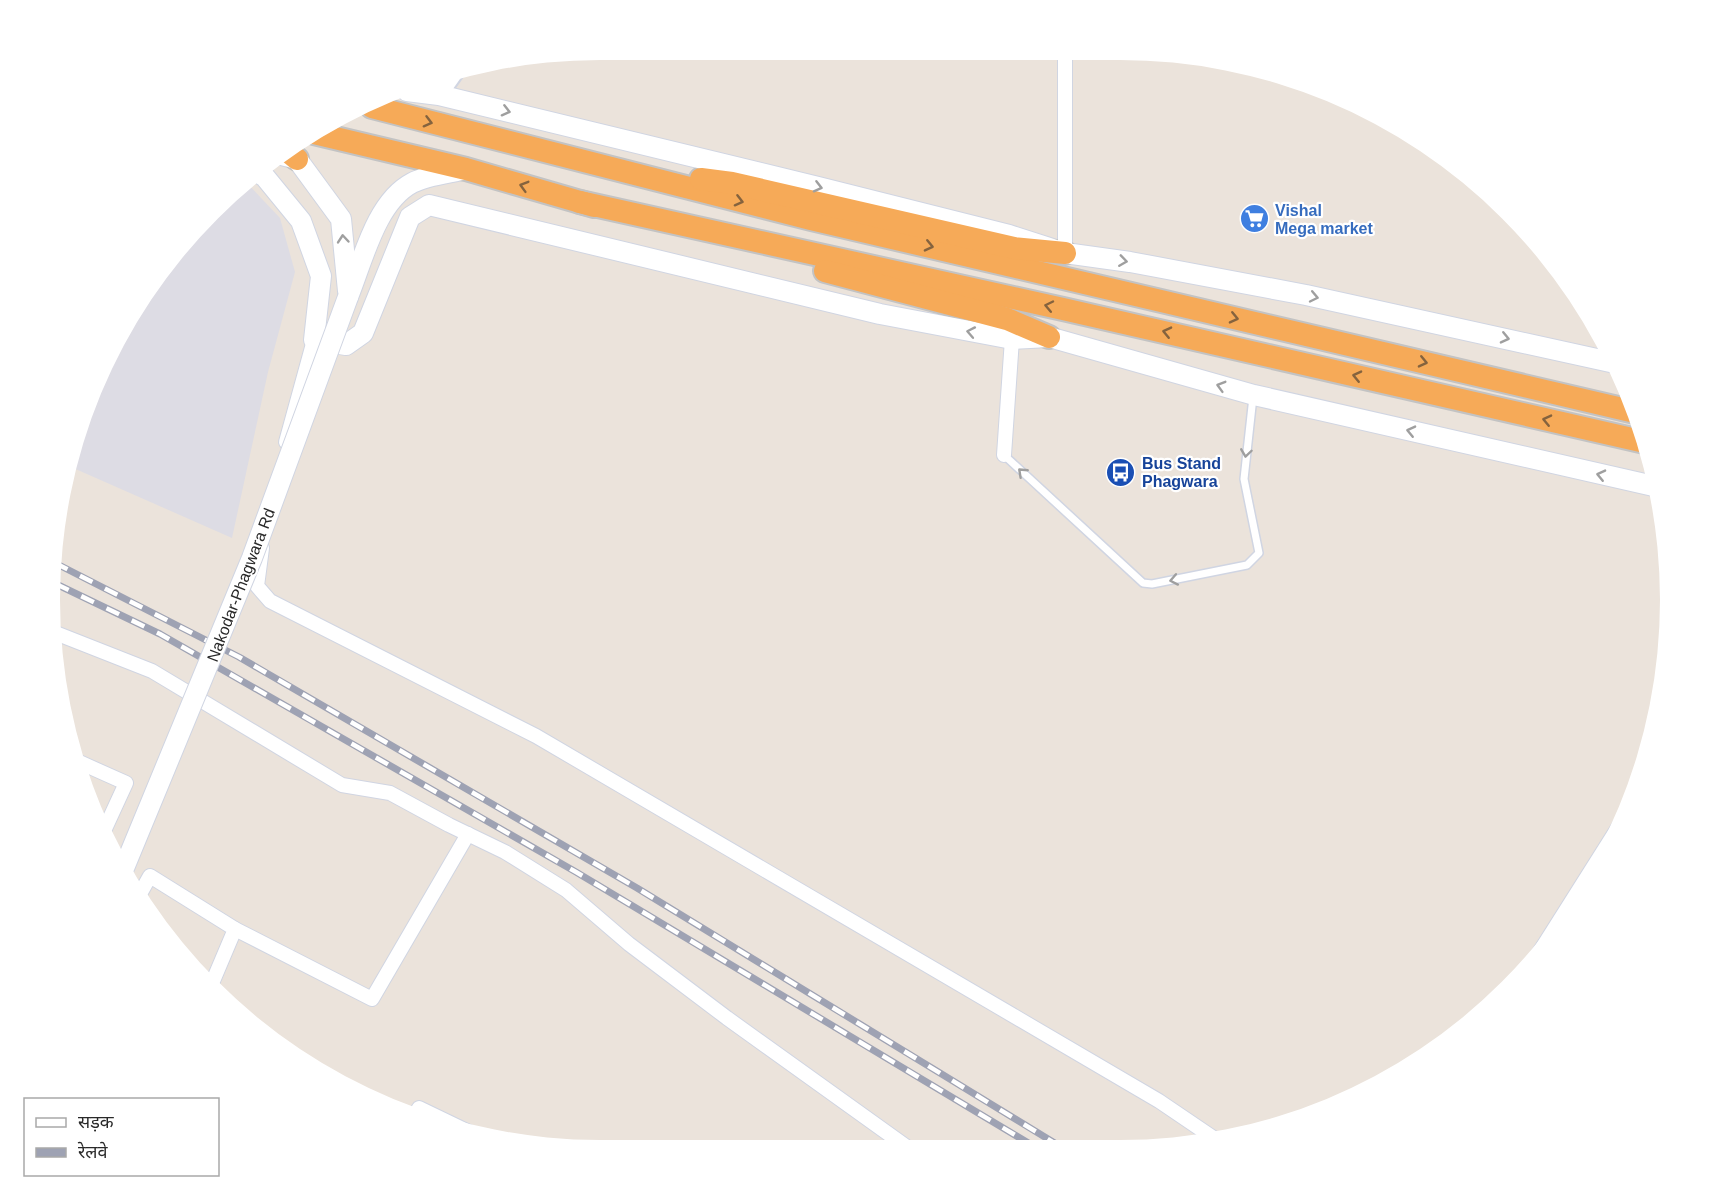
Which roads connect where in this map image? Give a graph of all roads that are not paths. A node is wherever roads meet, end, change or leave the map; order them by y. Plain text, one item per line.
1 (1065, 60) edge
2 (448, 82) edge
3 (417, 92) edge
4 (439, 95) junction
5 (377, 108) edge
6 (324, 135) edge
7 (290, 158) edge
8 (602, 167) junction
9 (466, 169) junction
10 (265, 177) edge
11 (580, 202) junction
12 (1065, 253) junction
13 (348, 297) junction
14 (1049, 337) junction
15 (1012, 339) junction
16 (314, 340) junction
17 (1604, 361) edge
18 (1254, 395) junction
19 (1625, 410) edge
20 (1635, 440) edge
21 (1004, 455) joint
22 (1648, 485) edge
23 (61, 635) edge
24 (86, 765) edge
25 (108, 822) edge
26 (468, 834) junction
27 (127, 860) edge
28 (143, 888) edge
29 (236, 929) junction
30 (214, 978) edge
31 (1206, 1133) edge
32 (897, 1140) edge

1 - 12 street
2 - 4 street
3 - 4 main road
4 -> 12 main road
5 -> 8 highway
6 - 9 highway
13 -> 7 main road
8 - 12 highway
8 -> 19 highway
11 -> 9 highway
9 - 13 main road, Nakodar-Phagwara Rd
10 - 16 main road
11 - 14 highway
20 -> 11 highway
12 -> 17 main road
13 - 27 main road, Nakodar-Phagwara Rd, bridge
14 - 15 main road
18 -> 14 main road
15 -> 16 main road
15 - 21 street
16 - 31 street
18 -> 21 lane
22 -> 18 main road
23 - 26 street
24 - 25 street
26 - 29 street
26 - 32 street
28 - 29 street
29 - 30 street

